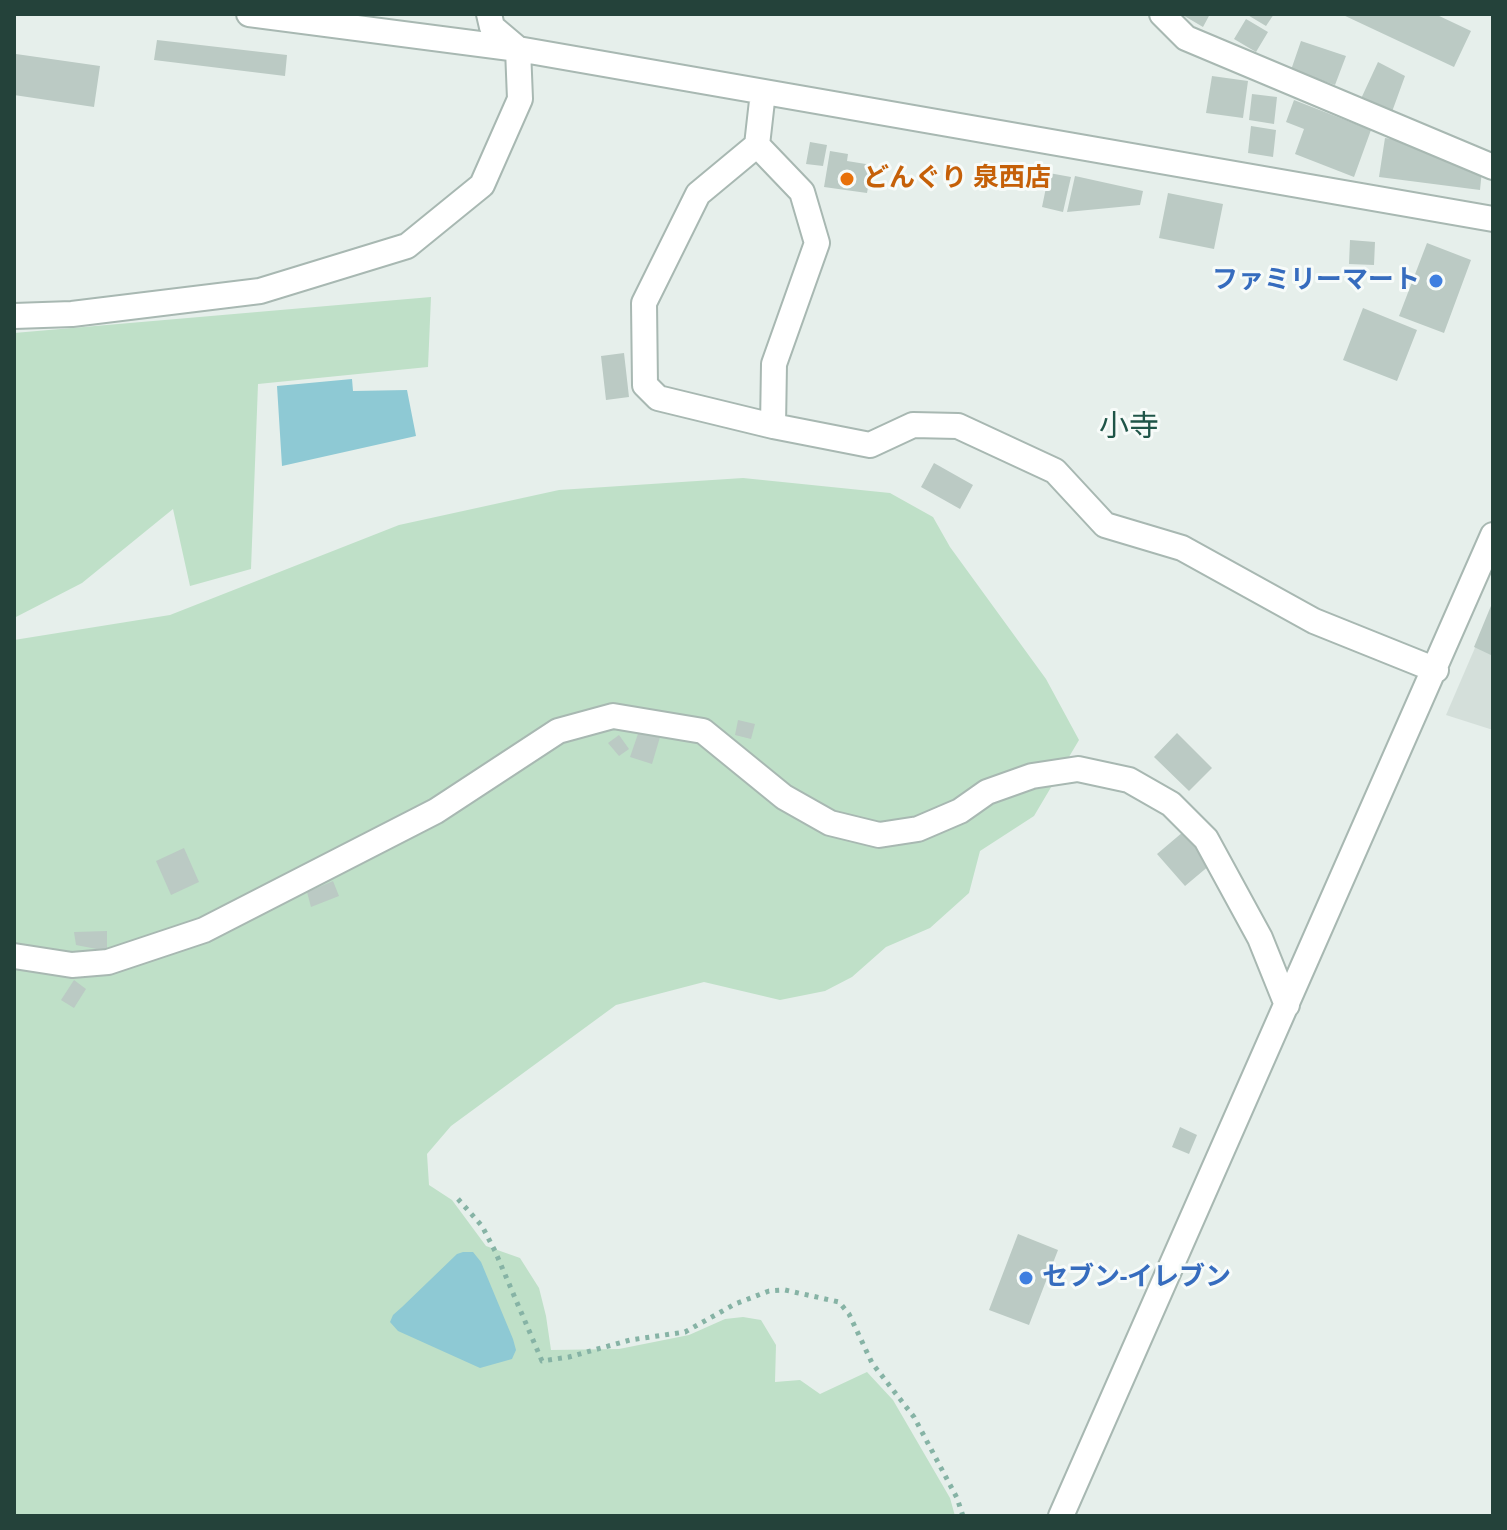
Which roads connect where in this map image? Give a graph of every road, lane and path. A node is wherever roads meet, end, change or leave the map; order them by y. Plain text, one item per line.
1 (249, 14) edge
2 (489, 14) edge
3 (1162, 14) edge
4 (518, 49) junction
5 (763, 92) junction
6 (757, 145) junction
7 (1493, 167) edge
8 (1493, 219) edge
9 (14, 316) edge
10 (773, 426) junction
11 (1493, 535) edge
12 (1436, 670) junction
13 (14, 956) edge
14 (1287, 1005) junction
15 (458, 1199) dead end
16 (963, 1516) edge
17 (1061, 1516) edge

1 - 4 street
2 - 4 street
3 - 7 street
4 - 5 street
4 - 9 street
5 - 6 street
5 - 8 street
6 - 10 street
6 - 10 street
10 - 12 street
11 - 12 street
12 - 14 street
13 - 14 street
14 - 17 street
15 - 16 path

